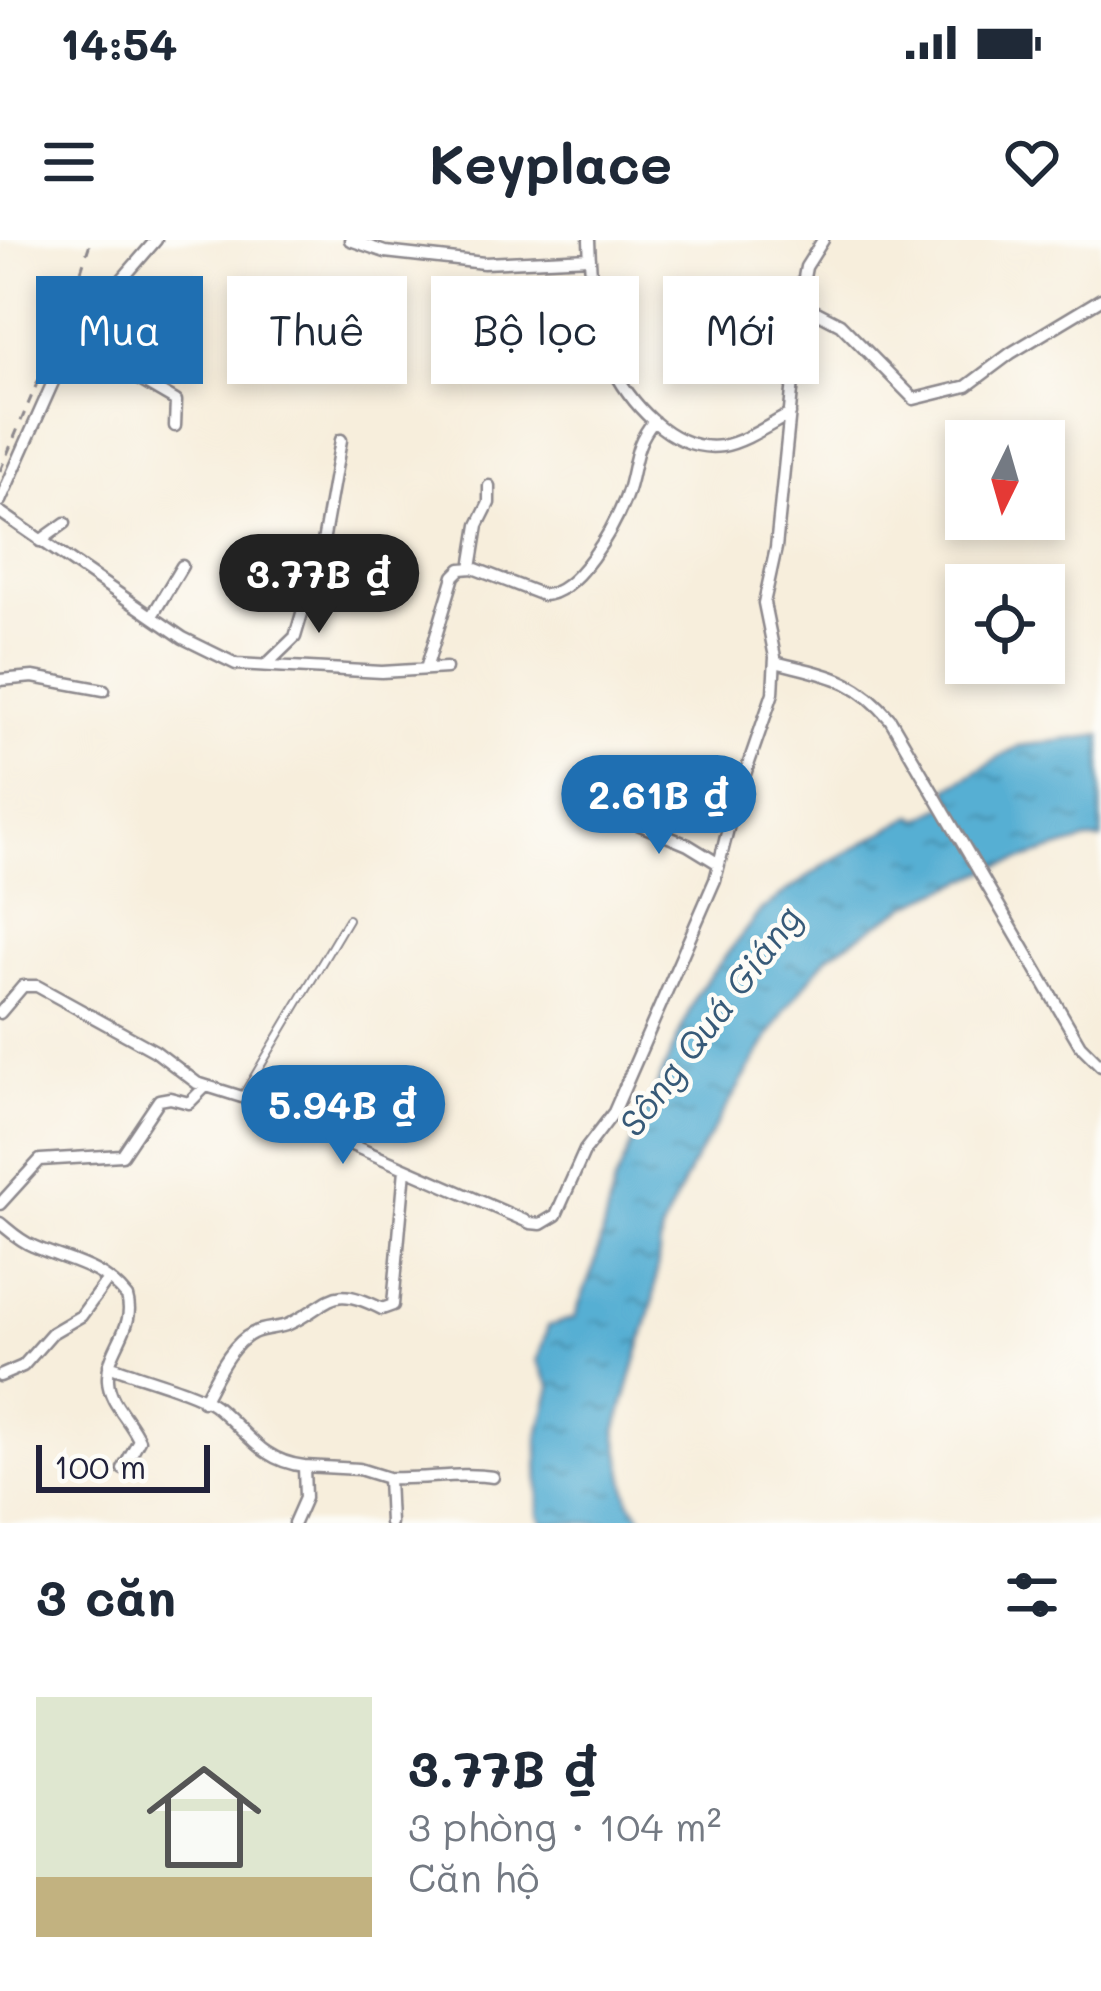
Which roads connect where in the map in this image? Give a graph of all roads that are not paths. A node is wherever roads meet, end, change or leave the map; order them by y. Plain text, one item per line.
1 (156, 240) edge
2 (350, 240) edge
3 (589, 240) edge
4 (823, 240) edge
5 (590, 258) junction
6 (125, 276) edge
7 (805, 276) edge
8 (1101, 299) edge
9 (819, 313) edge
10 (54, 384) edge
11 (147, 384) edge
12 (794, 384) edge
13 (790, 414) junction
14 (654, 422) junction
15 (175, 426) dead end
16 (341, 440) dead end
17 (490, 486) dead end
18 (0, 501) edge
19 (0, 512) edge
20 (65, 523) dead end
21 (40, 542) junction
22 (182, 566) dead end
23 (471, 568) junction
24 (152, 616) junction
25 (776, 662) junction
26 (266, 665) junction
27 (446, 668) dead end
28 (426, 669) junction
29 (0, 680) edge
30 (104, 690) dead end
31 (616, 815) dead end
32 (719, 863) junction
33 (348, 919) dead end
34 (0, 1013) edge
35 (1101, 1066) edge
36 (205, 1087) junction
37 (242, 1097) junction
38 (404, 1169) junction
39 (0, 1204) edge
40 (0, 1223) edge
41 (108, 1279) junction
42 (109, 1365) junction
43 (0, 1376) edge
44 (203, 1400) junction
45 (304, 1466) junction
46 (123, 1468) dead end
47 (493, 1477) dead end
48 (388, 1478) junction
49 (294, 1523) edge
50 (390, 1523) edge

1 - 6 street
2 - 5 street
3 - 5 street
4 - 7 street
5 - 14 street
8 - 9 street
10 - 18 street
11 - 15 street
12 - 13 street
13 - 14 street
13 - 25 street
14 - 23 street
16 - 26 street
17 - 23 street
19 - 21 street
20 - 21 street
21 - 24 street
22 - 24 street
23 - 28 street
24 - 26 street
25 - 32 street
25 - 35 street
26 - 28 street
27 - 28 street
29 - 30 street
31 - 32 street
32 - 38 street
33 - 37 lane
34 - 36 street
36 - 37 street
36 - 39 street
37 - 38 street
38 - 44 street
40 - 41 street
41 - 42 street
41 - 43 street
42 - 44 street
42 - 46 street
44 - 45 street
45 - 48 street
45 - 49 street
47 - 48 street
48 - 50 street

